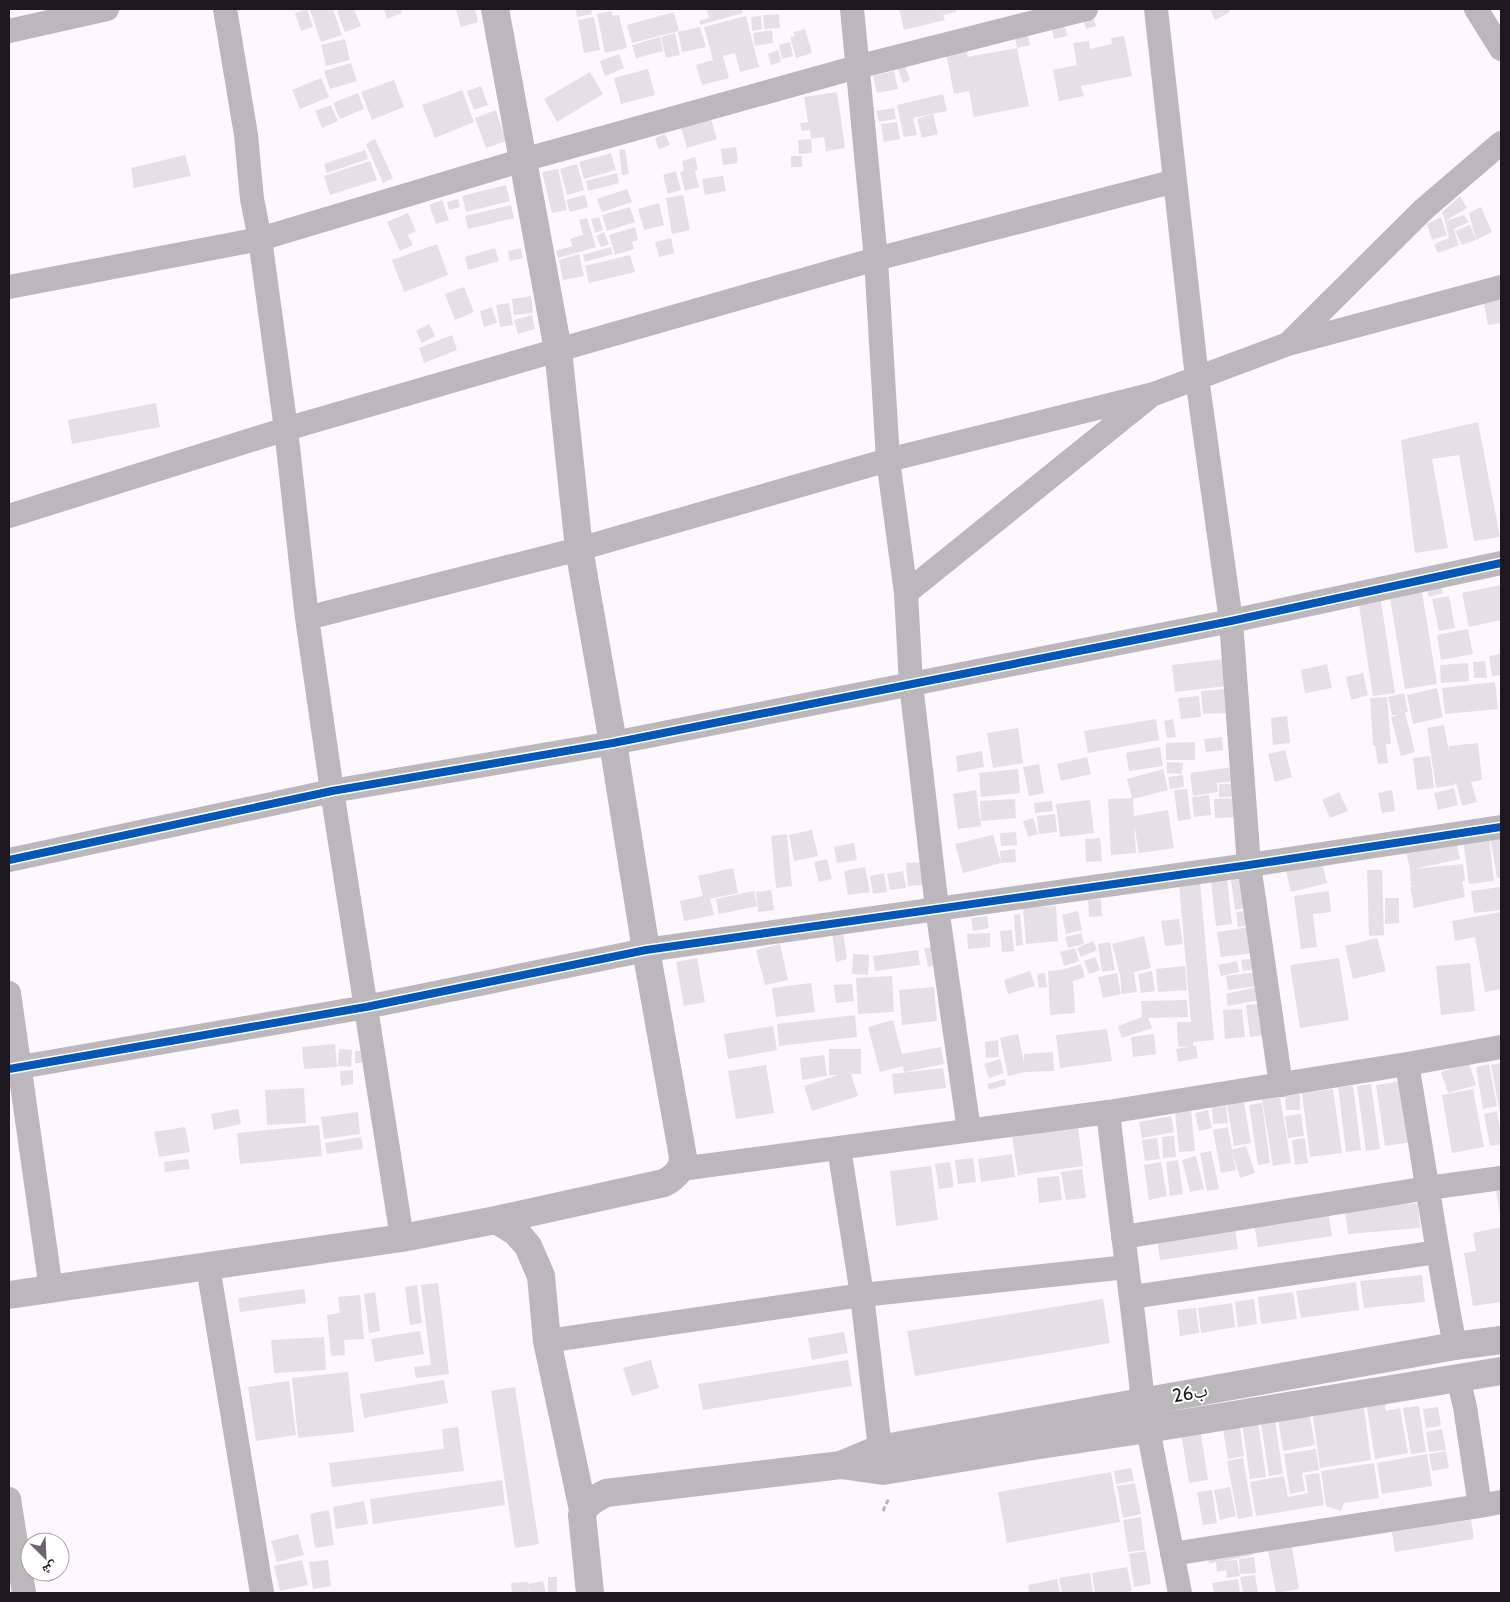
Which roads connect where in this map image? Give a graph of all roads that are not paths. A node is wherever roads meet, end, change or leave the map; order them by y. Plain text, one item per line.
1 (107, 9) edge
2 (226, 9) edge
3 (495, 9) edge
4 (852, 9) edge
5 (1086, 9) edge
6 (1156, 9) edge
7 (1476, 9) edge
8 (9, 31) edge
9 (1501, 48) edge
10 (857, 67) junction
11 (1501, 143) edge
12 (523, 160) junction
13 (1175, 181) junction
14 (260, 238) junction
15 (876, 259) junction
16 (9, 286) edge
17 (1501, 286) edge
18 (1288, 344) junction
19 (558, 350) junction
20 (1197, 378) junction
21 (1154, 394) junction
22 (286, 429) junction
23 (888, 460) junction
24 (9, 516) edge
25 (579, 549) junction
26 (1501, 563) edge
27 (906, 593) junction
28 (307, 618) junction
29 (1231, 621) junction
30 (911, 684) junction
31 (613, 743) junction
32 (332, 791) junction
33 (1501, 827) edge
34 (9, 860) edge
35 (1249, 864) junction
36 (937, 908) junction
37 (646, 950) junction
38 (9, 993) edge
39 (366, 1007) junction
40 (1501, 1047) edge
41 (1408, 1064) junction
42 (15, 1068) edge
43 (1281, 1085) junction
44 (1108, 1112) junction
45 (969, 1130) junction
46 (839, 1148) junction
47 (681, 1170) junction
48 (1501, 1178) edge
49 (1428, 1188) junction
50 (496, 1220) junction
51 (1123, 1237) junction
52 (402, 1238) junction
53 (1437, 1252) junction
54 (208, 1266) junction
55 (1127, 1267) junction
56 (51, 1289) junction
57 (862, 1294) junction
58 (9, 1295) edge
59 (1132, 1297) junction
60 (1501, 1340) edge
61 (547, 1341) junction
62 (1454, 1346) junction
63 (1501, 1372) edge
64 (1458, 1378) junction
65 (1143, 1402) junction
66 (1148, 1429) junction
67 (881, 1460) junction
68 (9, 1499) edge
69 (1491, 1504) edge
70 (583, 1510) junction
71 (1172, 1554) junction
72 (24, 1593) edge
73 (262, 1593) edge
74 (590, 1593) edge
75 (1180, 1593) edge

1 - 8 street
2 - 14 street
3 - 12 street
4 - 10 street
5 - 10 street
6 - 13 street
7 - 9 street
10 - 12 street
10 - 15 street
11 - 18 street
12 - 14 street
12 - 19 street
13 - 15 street
13 - 20 street
14 - 16 street
14 - 22 street
15 - 19 street
15 - 23 street
17 - 18 street
18 - 20 street
19 - 22 street
19 - 25 street
20 - 21 street
20 - 29 street
21 - 23 street
21 - 27 street
22 - 24 street
22 - 28 street
23 - 25 street
23 - 27 street
25 - 28 street
25 - 31 street
26 - 29 street
27 - 30 street
28 - 32 street
29 - 30 street
29 - 35 street
30 - 31 street
30 - 36 street
31 - 32 street
31 - 37 street
32 - 34 street
32 - 39 street
33 - 35 street
35 - 36 street
35 - 43 street
36 - 37 street
36 - 45 street
37 - 39 street
37 - 47 street
38 - 42 street
39 - 42 street
39 - 52 street
40 - 41 street
41 - 43 street
41 - 49 street
42 - 56 street
43 - 44 street
44 - 45 street
44 - 51 street
45 - 46 street
46 - 47 street
46 - 57 street
47 - 50 street
48 - 49 street
49 - 51 street
49 - 53 street
50 - 52 street
50 - 61 street
51 - 55 street
52 - 54 street
53 - 59 street
53 - 62 street
54 - 56 street
54 - 73 street
55 - 57 street
55 - 59 street
56 - 58 street
57 - 61 street
57 - 67 street
59 - 65 street
60 - 62 highway, 26ب
61 - 70 street
62 - 65 highway, 26ب
63 - 64 highway, 26ب
64 - 66 highway, 26ب
64 - 69 street
65 - 67 highway, 26ب
66 - 67 highway, 26ب
66 - 71 street
67 - 70 highway
68 - 72 street
69 - 71 street
70 - 74 highway
71 - 75 street

